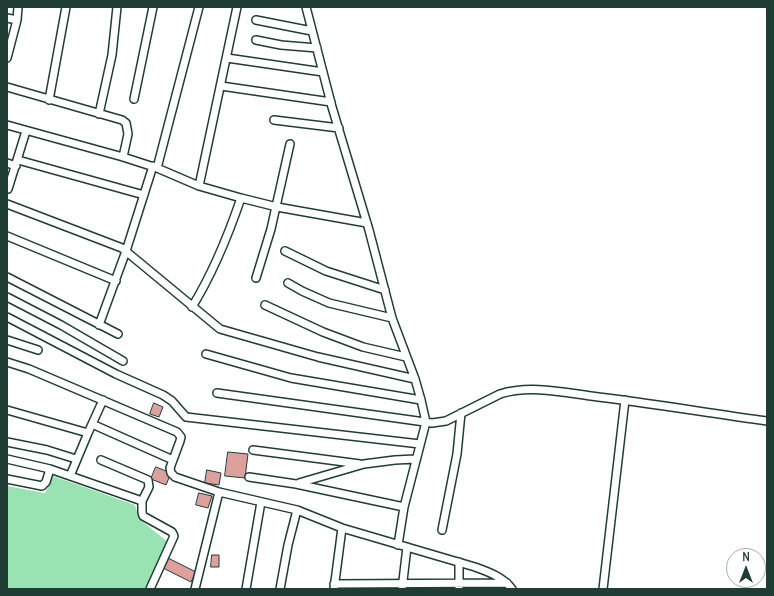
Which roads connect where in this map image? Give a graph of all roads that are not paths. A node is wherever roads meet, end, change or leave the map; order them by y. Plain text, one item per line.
1 (18, 7) edge
2 (66, 7) edge
3 (117, 7) edge
4 (153, 7) edge
5 (199, 7) edge
6 (237, 7) edge
7 (306, 7) edge
8 (7, 18) edge
9 (16, 20) junction
10 (256, 20) dead end
11 (312, 31) junction
12 (256, 40) dead end
13 (317, 48) junction
14 (7, 58) edge
15 (227, 58) junction
16 (323, 72) junction
17 (221, 86) junction
18 (7, 87) edge
19 (134, 99) dead end
20 (49, 100) junction
21 (331, 102) junction
22 (99, 114) junction
23 (274, 120) dead end
24 (7, 125) edge
25 (339, 128) junction
26 (26, 131) junction
27 (290, 144) dead end
28 (123, 157) junction
29 (7, 163) edge
30 (17, 163) junction
31 (155, 167) junction
32 (199, 186) junction
33 (8, 189) dead end
34 (144, 195) junction
35 (240, 198) junction
36 (7, 204) edge
37 (277, 207) junction
38 (366, 222) junction
39 (7, 236) edge
40 (126, 251) junction
41 (284, 251) dead end
42 (7, 277) edge
43 (256, 278) dead end
44 (116, 280) junction
45 (288, 283) dead end
46 (385, 290) junction
47 (7, 297) edge
48 (265, 305) dead end
49 (192, 307) junction
50 (7, 317) edge
51 (392, 318) junction
52 (99, 325) junction
53 (118, 334) dead end
54 (7, 340) edge
55 (38, 350) dead end
56 (206, 354) dead end
57 (406, 357) junction
58 (124, 361) dead end
59 (7, 362) edge
60 (415, 379) junction
61 (217, 393) dead end
62 (103, 400) junction
63 (422, 400) junction
64 (625, 400) junction
65 (7, 410) edge
66 (460, 413) junction
67 (767, 420) edge
68 (426, 422) junction
69 (92, 424) junction
70 (88, 433) junction
71 (7, 442) edge
72 (420, 444) junction
73 (253, 450) dead end
74 (7, 459) edge
75 (76, 459) junction
76 (415, 459) junction
77 (101, 460) dead end
78 (173, 460) junction
79 (364, 464) junction
80 (50, 469) junction
81 (70, 476) junction
82 (249, 477) dead end
83 (7, 480) edge
84 (296, 484) junction
85 (219, 492) junction
86 (142, 501) junction
87 (261, 502) junction
88 (404, 506) junction
89 (297, 510) junction
90 (342, 528) junction
91 (442, 530) dead end
92 (398, 545) junction
93 (407, 547) junction
94 (459, 562) junction
95 (507, 583) junction
96 (402, 586) edge
97 (459, 586) edge
98 (334, 587) edge
99 (150, 589) edge
100 (195, 589) edge
101 (246, 589) edge
102 (280, 589) edge
103 (512, 589) edge
104 (603, 589) edge

1 - 9 street
2 - 20 street
3 - 22 street
4 - 19 street
5 - 31 street
6 - 15 street
7 - 11 street
8 - 9 street
9 - 14 street
10 - 11 street
11 - 13 street
12 - 13 street
13 - 16 street
15 - 16 street
15 - 17 street
16 - 21 street
17 - 21 street
17 - 32 street
18 - 20 street
20 - 22 street
21 - 25 street
22 - 28 street
23 - 25 street
24 - 26 street
25 - 38 street
26 - 28 street
26 - 30 street
27 - 37 street
28 - 31 street
29 - 30 street
30 - 33 street
30 - 34 street
31 - 32 street
31 - 34 street
32 - 35 street
34 - 40 street
35 - 37 street
35 - 49 street
36 - 40 street
37 - 38 street
37 - 43 street
38 - 46 street
39 - 44 street
40 - 44 street
40 - 49 street
41 - 46 street
42 - 52 street
44 - 52 street
45 - 51 street
46 - 51 street
47 - 58 street
48 - 57 street
49 - 60 street
50 - 72 street
51 - 57 street
52 - 53 street
54 - 55 street
56 - 63 street
57 - 60 street
59 - 62 street
60 - 63 street
61 - 68 street
62 - 69 street
62 - 78 street
63 - 68 street
64 - 66 street
64 - 67 street
64 - 104 street
65 - 70 street
66 - 68 street
66 - 91 street
68 - 72 street
69 - 70 street
69 - 78 street
70 - 75 street
71 - 75 street
72 - 76 street
73 - 79 street
74 - 80 street
75 - 81 street
76 - 79 street
76 - 88 street
77 - 86 street
78 - 85 street
79 - 84 street
80 - 81 street
80 - 83 street
81 - 86 street
82 - 84 street
84 - 88 street
85 - 87 street
85 - 100 street
86 - 99 street
87 - 89 street
87 - 101 street
88 - 92 street
89 - 90 street
89 - 102 street
90 - 92 street
90 - 98 street
92 - 93 street
93 - 94 street
93 - 96 street
94 - 95 street
94 - 97 street
95 - 97 street
95 - 103 street
96 - 97 street
96 - 98 street

